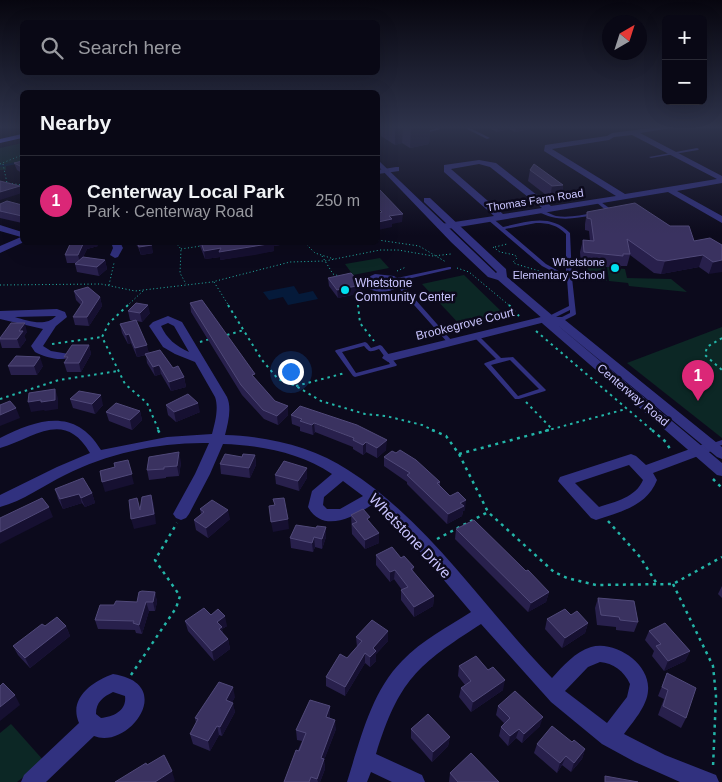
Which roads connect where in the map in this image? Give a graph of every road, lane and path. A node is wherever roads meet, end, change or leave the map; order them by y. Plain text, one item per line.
1 (482, 162) edge
2 (487, 162) edge
3 (568, 162) edge
4 (691, 162) edge
5 (2, 164) edge
6 (385, 168) edge
7 (721, 178) edge
8 (5, 179) junction
9 (0, 180) edge
10 (20, 185) edge
11 (670, 190) junction
12 (633, 195) junction
13 (623, 197) junction
14 (536, 198) junction
15 (597, 201) junction
16 (488, 206) junction
17 (548, 209) junction
18 (539, 210) junction
19 (620, 210) edge
20 (612, 211) junction
21 (500, 216) junction
22 (489, 218) junction
23 (722, 220) edge
24 (452, 225) junction
25 (441, 227) junction
26 (0, 228) edge
27 (501, 229) junction
28 (20, 234) edge
29 (380, 240) edge
30 (20, 241) edge
31 (517, 242) junction
32 (116, 245) edge
33 (178, 245) edge
34 (209, 245) edge
35 (306, 245) edge
36 (494, 247) junction
37 (490, 248) dead end
38 (181, 249) junction
39 (0, 250) edge
40 (451, 254) dead end
41 (116, 255) joint
42 (322, 256) junction
43 (437, 256) junction
44 (335, 259) junction
45 (324, 261) junction
46 (406, 267) dead end
47 (449, 268) junction
48 (542, 272) dead end
49 (340, 276) edge
50 (502, 278) junction
51 (569, 278) junction
52 (396, 279) junction
53 (214, 282) junction
54 (186, 284) junction
55 (0, 285) edge
56 (108, 285) junction
57 (145, 289) junction
58 (373, 291) dead end
59 (0, 315) edge
60 (549, 318) junction
61 (524, 323) junction
62 (244, 330) junction
63 (226, 335) edge
64 (476, 336) junction
65 (217, 337) edge
66 (102, 338) junction
67 (722, 338) edge
68 (450, 342) junction
69 (190, 345) junction
70 (37, 346) junction
71 (380, 347) junction
72 (65, 356) edge
73 (388, 358) junction
74 (199, 360) junction
75 (500, 360) junction
76 (722, 370) edge
77 (118, 371) junction
78 (352, 371) junction
79 (296, 386) junction
80 (521, 396) junction
81 (0, 399) edge
82 (626, 409) junction
83 (552, 429) junction
84 (218, 437) junction
85 (161, 441) junction
86 (0, 443) edge
87 (714, 448) edge
88 (459, 454) junction
89 (98, 456) junction
90 (675, 459) junction
91 (644, 471) junction
92 (722, 471) edge
93 (343, 474) junction
94 (708, 476) dead end
95 (722, 488) edge
96 (374, 496) junction
97 (0, 502) edge
98 (488, 512) junction
99 (600, 512) junction
100 (182, 514) joint
101 (423, 546) junction
102 (722, 557) edge
103 (657, 584) junction
104 (673, 584) junction
105 (483, 614) junction
106 (125, 684) junction
107 (552, 691) junction
108 (92, 724) junction
109 (609, 737) junction
110 (365, 759) junction
111 (677, 777) edge
112 (711, 777) edge
113 (31, 782) edge
114 (357, 782) edge
115 (415, 782) edge

1 - 16 street
2 - 14 street
3 - 13 street
4 - 7 street
5 - 8 path
6 - 24 street, Centerway Road
6 - 25 street, Centerway Road
7 - 11 street, Thomas Farm Road
7 - 12 street, Thomas Farm Road
8 - 9 path
8 - 10 path
11 - 12 street, Thomas Farm Road
11 - 23 street
12 - 13 street, Thomas Farm Road
13 - 15 street, Thomas Farm Road
14 - 16 lane
14 - 17 street
15 - 17 street, Thomas Farm Road
15 - 20 lane
16 - 21 street
17 - 18 street, Thomas Farm Road
18 - 20 lane
18 - 21 street, Thomas Farm Road
19 - 20 lane
21 - 22 street, Thomas Farm Road
22 - 24 street, Thomas Farm Road
22 - 27 lane
24 - 25 street, Thomas Farm Road
24 - 50 street, Centerway Road
25 - 50 street, Centerway Road
26 - 28 street
27 - 31 lane
27 - 51 lane
29 - 43 path
30 - 39 street
31 - 36 path
31 - 51 lane
32 - 41 street
33 - 38 path
34 - 38 path
35 - 42 path
36 - 37 path
36 - 48 path
38 - 54 path
40 - 43 path
41 - 56 path
42 - 44 path
42 - 45 path
43 - 44 path
43 - 47 path
44 - 45 path
45 - 49 path
45 - 53 path
46 - 52 path
47 - 52 lane
47 - 61 path
50 - 60 street, Centerway Road
51 - 60 lane
52 - 52 lane
52 - 68 lane
53 - 54 path
53 - 62 path
54 - 57 path
55 - 56 path
56 - 57 path
57 - 66 path
58 - 71 path
59 - 70 street
60 - 61 street, Brookegrove Court
60 - 87 street, Centerway Road
61 - 64 street, Brookegrove Court
61 - 82 path
62 - 63 path
62 - 79 path
64 - 68 street, Brookegrove Court
64 - 75 lane
65 - 69 path
66 - 70 path
66 - 77 path
67 - 76 path
68 - 73 street, Brookegrove Court
69 - 74 street
69 - 74 street
70 - 72 street
71 - 73 lane
71 - 78 lane
73 - 78 lane
74 - 84 street
75 - 80 lane
75 - 80 lane
77 - 81 path
77 - 85 path
78 - 79 path
79 - 88 path
80 - 83 path
82 - 83 path
82 - 90 path
83 - 88 path
84 - 85 street, Whetstone Drive
84 - 93 street, Whetstone Drive
84 - 100 street
85 - 89 street, Whetstone Drive
86 - 89 street
87 - 90 street
87 - 92 street, Centerway Road
88 - 98 path
89 - 97 street, Whetstone Drive
90 - 91 street
91 - 99 street
91 - 99 street
93 - 96 street, Whetstone Drive
93 - 96 street
94 - 95 path
96 - 101 street, Whetstone Drive
98 - 101 path
98 - 103 path
99 - 103 path
100 - 106 path
101 - 105 street, Whetstone Drive
102 - 104 path
103 - 104 path
104 - 112 path
105 - 107 street, Whetstone Drive
105 - 110 street
106 - 108 street
106 - 108 street
107 - 109 street, Whetstone Drive
107 - 109 street
108 - 113 street
109 - 111 street, Whetstone Drive
110 - 114 street
110 - 115 street
111 - 112 street, Whetstone Drive

